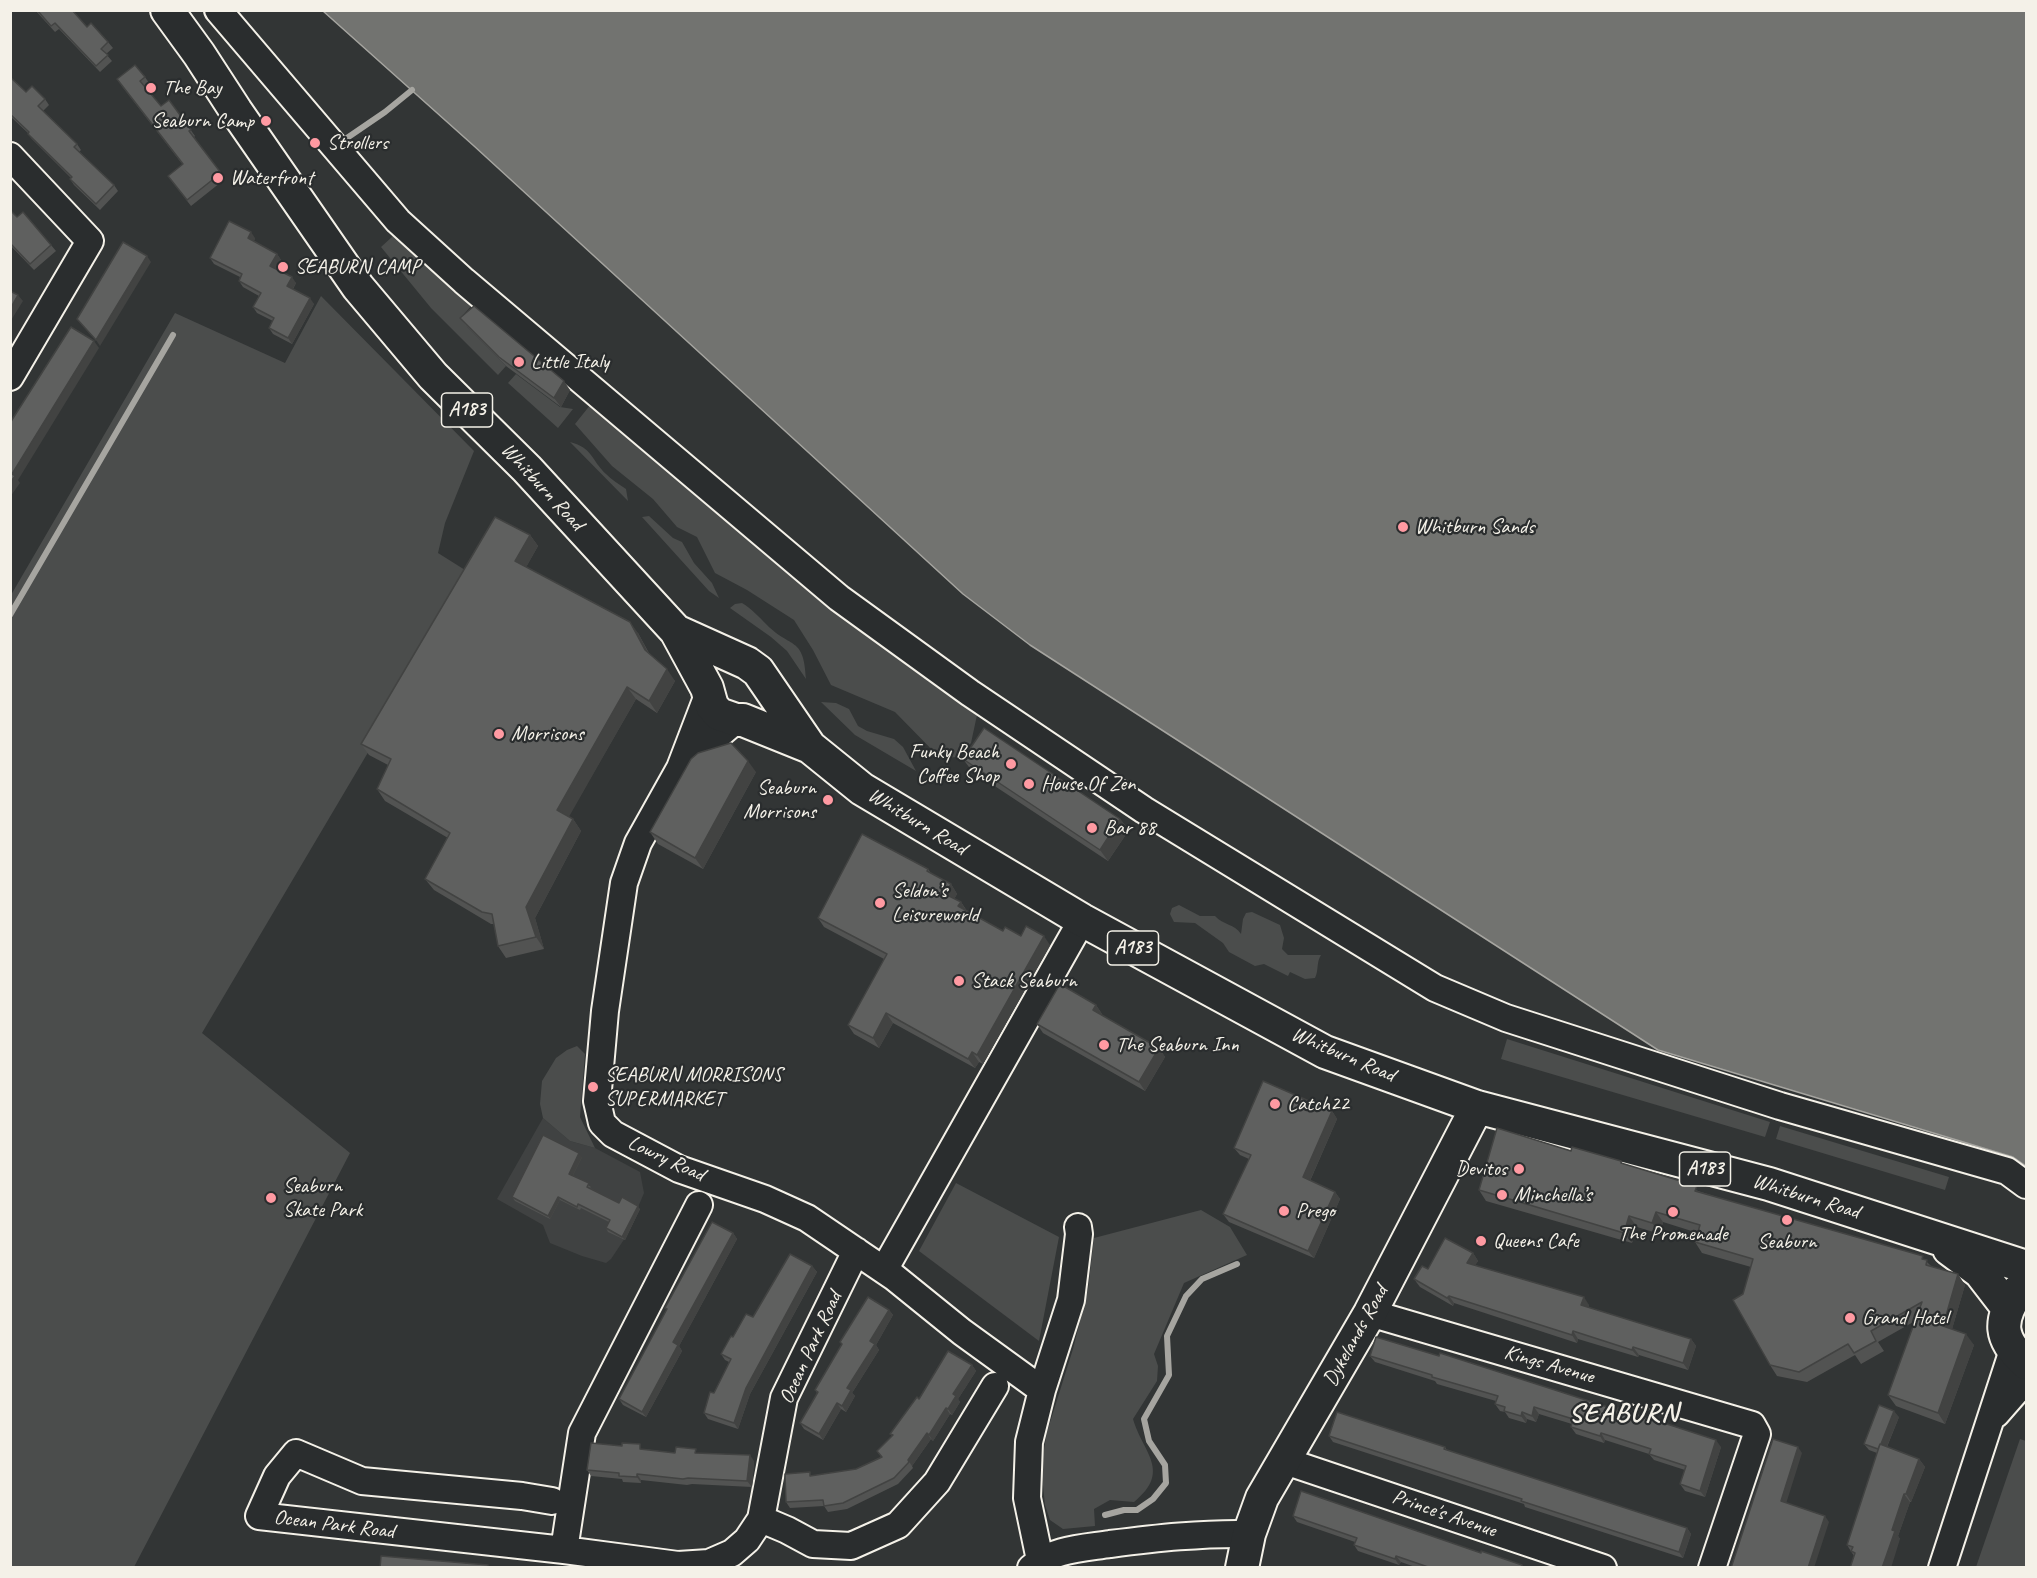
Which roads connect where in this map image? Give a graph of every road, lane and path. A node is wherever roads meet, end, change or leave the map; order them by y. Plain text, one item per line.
1 (167, 10) edge
2 (218, 10) edge
3 (10, 156) edge
4 (10, 377) edge
5 (676, 631) junction
6 (756, 672) junction
7 (708, 691) junction
8 (740, 720) junction
9 (810, 747) junction
10 (680, 768) junction
11 (1082, 920) junction
12 (1477, 1107) junction
13 (2026, 1185) edge
14 (699, 1206) dead end
15 (1077, 1227) dead end
16 (1931, 1235) junction
17 (856, 1251) junction
18 (2026, 1267) edge
19 (884, 1270) junction
20 (2017, 1296) edge
21 (1370, 1313) junction
22 (2020, 1357) edge
23 (995, 1386) dead end
24 (2026, 1386) edge
25 (1042, 1390) junction
26 (1989, 1423) junction
27 (1284, 1461) junction
28 (552, 1501) dead end
29 (761, 1519) junction
30 (1250, 1534) junction
31 (564, 1550) junction
32 (734, 1560) edge
33 (1035, 1564) edge
34 (1242, 1568) edge
35 (1603, 1568) edge
36 (1712, 1568) edge
37 (1942, 1568) edge

1 - 5 main road, Whitburn Road / A183
2 - 13 street
3 - 4 street
5 - 6 main road, A183
5 - 7 main road, A183
6 - 7 main road
6 - 8 main road
6 - 9 main road, A183
7 - 8 main road, A183
7 - 10 street, Lowry Road
8 - 9 main road, A183
8 - 10 street, Lowry Road
9 - 11 main road, Whitburn Road / A183
10 - 17 street, Lowry Road
11 - 12 main road, Whitburn Road / A183
11 - 19 street
12 - 16 main road, Whitburn Road / A183
12 - 21 main road, Dykelands Road
14 - 31 street
15 - 25 street
16 - 18 main road, Whitburn Road / A183
16 - 20 main road, Whitburn Road / A183
17 - 19 street, Lowry Road
17 - 29 street, Ocean Park Road
19 - 25 street, Lowry Road
20 - 22 main road, A183
21 - 27 main road, Dykelands Road
21 - 36 street, Kings Avenue
22 - 26 street
23 - 29 street
24 - 26 street
25 - 33 street
26 - 37 street
27 - 30 main road, Dykelands Road
27 - 35 street, Prince's Avenue
28 - 31 street, Ocean Park Road
29 - 32 street, Ocean Park Road
30 - 33 street
30 - 34 main road, Dykelands Road
31 - 32 street, Ocean Park Road

